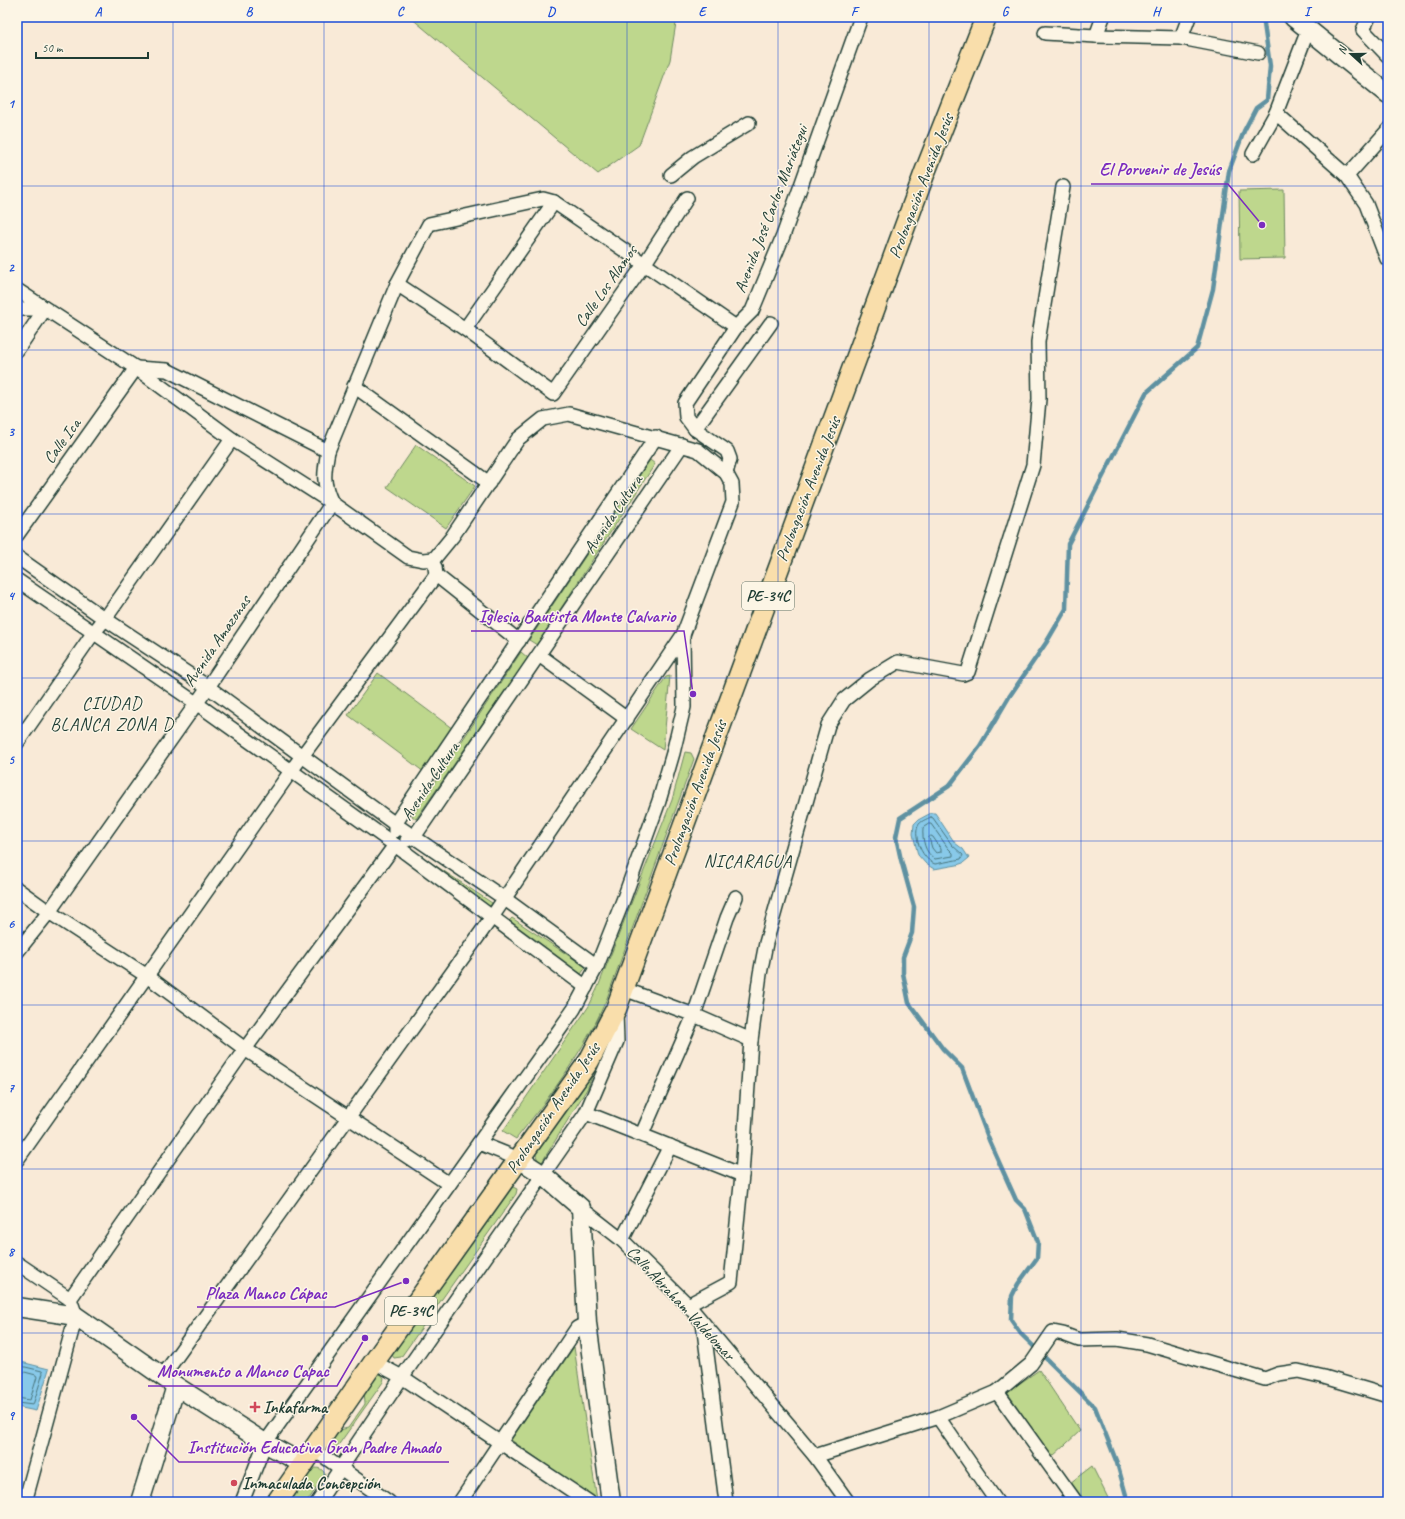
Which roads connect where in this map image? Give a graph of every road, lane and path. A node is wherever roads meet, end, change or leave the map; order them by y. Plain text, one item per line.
1 (861, 17) edge
2 (986, 17) edge
3 (1103, 17) edge
4 (1189, 17) edge
5 (1294, 17) edge
6 (1369, 17) edge
7 (1308, 30) junction
8 (1045, 33) dead end
9 (1096, 36) junction
10 (1180, 38) junction
11 (1386, 52) edge
12 (1258, 53) dead end
13 (1388, 94) edge
14 (1276, 113) junction
15 (749, 123) dead end
16 (1388, 130) edge
17 (1254, 154) dead end
18 (671, 175) dead end
19 (1347, 176) junction
20 (1063, 187) dead end
21 (687, 198) dead end
22 (554, 202) junction
23 (1387, 258) dead end
24 (645, 263) junction
25 (397, 284) junction
26 (17, 290) edge
27 (17, 309) edge
28 (45, 309) junction
29 (771, 323) dead end
30 (736, 327) junction
31 (465, 329) junction
32 (17, 350) edge
33 (136, 368) junction
34 (354, 386) junction
35 (695, 429) junction
36 (656, 437) junction
37 (232, 439) junction
38 (682, 445) junction
39 (328, 451) junction
40 (726, 473) junction
41 (489, 484) junction
42 (332, 503) junction
43 (17, 535) edge
44 (17, 557) edge
45 (434, 559) junction
46 (436, 575) junction
47 (17, 580) edge
48 (105, 619) junction
49 (94, 632) junction
50 (683, 634) junction
51 (519, 640) junction
52 (539, 655) junction
53 (208, 687) junction
54 (196, 703) junction
55 (627, 719) junction
56 (17, 743) edge
57 (303, 756) junction
58 (291, 771) junction
59 (395, 824) junction
60 (414, 837) junction
61 (395, 845) junction
62 (17, 889) edge
63 (736, 897) dead end
64 (505, 899) junction
65 (49, 912) junction
66 (492, 917) junction
67 (17, 952) edge
68 (597, 966) junction
69 (147, 976) junction
70 (586, 986) junction
71 (624, 989) junction
72 (616, 1009) junction
73 (694, 1015) junction
74 (751, 1040) junction
75 (245, 1049) junction
76 (586, 1112) junction
77 (349, 1118) junction
78 (642, 1134) junction
79 (479, 1143) junction
80 (670, 1146) junction
81 (519, 1159) junction
82 (17, 1160) edge
83 (542, 1174) junction
84 (742, 1174) junction
85 (449, 1184) junction
86 (581, 1208) junction
87 (622, 1240) junction
88 (17, 1263) edge
89 (70, 1299) junction
90 (688, 1305) junction
91 (17, 1307) edge
92 (76, 1316) junction
93 (587, 1323) junction
94 (703, 1323) junction
95 (374, 1362) junction
96 (402, 1377) junction
97 (169, 1382) junction
98 (997, 1392) junction
99 (1388, 1396) edge
100 (938, 1417) junction
101 (500, 1442) junction
102 (265, 1443) junction
103 (308, 1456) junction
104 (815, 1456) junction
105 (341, 1468) junction
106 (836, 1486) junction
107 (25, 1502) edge
108 (140, 1502) edge
109 (242, 1502) edge
110 (277, 1502) edge
111 (318, 1502) edge
112 (389, 1502) edge
113 (460, 1502) edge
114 (589, 1502) edge
115 (611, 1502) edge
116 (726, 1502) edge
117 (838, 1502) edge
118 (848, 1502) edge
119 (997, 1502) edge
120 (1076, 1502) edge

1 - 30 street, Avenida José Carlos Mariátegui
2 - 71 main road, Prolongación Avenida Jesús / PE-34C
3 - 9 street
4 - 10 street
5 - 7 street
6 - 11 street
7 - 13 street
7 - 14 street
8 - 9 street
9 - 10 street
10 - 12 street
14 - 17 street
14 - 19 street
15 - 18 street
16 - 19 street
19 - 23 street
20 - 74 street
21 - 24 street, Calle Los Alamos
22 - 24 street
22 - 25 street
22 - 31 street
24 - 30 street
24 - 31 street, Calle Los Alamos
25 - 31 street
25 - 34 street
26 - 28 street
27 - 28 street
28 - 32 street
28 - 33 street
29 - 35 street
30 - 35 street, Avenida José Carlos Mariátegui
33 - 37 street
33 - 39 street
33 - 43 street, Calle Ica
34 - 39 street
34 - 41 street
35 - 40 street, Avenida José Carlos Mariátegui
36 - 38 street
36 - 41 street
36 - 51 street, Avenida Cultura
37 - 42 street
37 - 48 street
38 - 40 street
38 - 52 street, Avenida Cultura
39 - 42 street
40 - 50 street
41 - 45 street
42 - 45 street
42 - 53 street, Avenida Amazonas
44 - 48 street
45 - 46 street
46 - 51 street
46 - 57 street
47 - 49 street
48 - 49 street
48 - 53 street
49 - 54 street
49 - 56 street
50 - 55 street
50 - 68 street
51 - 59 street, Avenida Cultura
52 - 55 street
52 - 60 street, Avenida Cultura
53 - 54 street, Avenida Amazonas
53 - 57 street
54 - 58 street
54 - 65 street, Avenida Amazonas
55 - 64 street
57 - 58 street
57 - 59 street
58 - 61 street
58 - 69 street
59 - 60 street
59 - 61 street, Avenida Cultura
60 - 61 street, Avenida Cultura
60 - 64 street
61 - 66 street
61 - 75 street
62 - 65 street
63 - 73 street
64 - 66 street
64 - 68 street
65 - 67 street, Avenida Amazonas
65 - 69 street
66 - 70 street
66 - 77 street
68 - 70 street
69 - 75 street
69 - 82 street
70 - 79 street
71 - 72 main road, Prolongación Avenida Jesús / PE-34C
71 - 73 street
72 - 76 street
72 - 81 main road, Prolongación Avenida Jesús / PE-34C
73 - 74 street
73 - 78 street
74 - 84 street
75 - 77 street
75 - 89 street
76 - 78 street
76 - 83 street
77 - 85 street
77 - 97 street
78 - 80 street
79 - 81 street, Calle Abraham Valdelomar
79 - 85 street
80 - 84 street
80 - 87 street
81 - 83 street, Calle Abraham Valdelomar
81 - 95 main road, Prolongación Avenida Jesús / PE-34C
83 - 86 street, Calle Abraham Valdelomar
83 - 96 street
84 - 90 street
85 - 102 street
86 - 87 street, Calle Abraham Valdelomar
86 - 93 street
87 - 90 street, Calle Abraham Valdelomar
88 - 89 street
89 - 92 street
90 - 94 street, Calle Abraham Valdelomar
91 - 92 street
92 - 97 street
92 - 107 street
93 - 101 street
93 - 115 street
94 - 104 street, Calle Abraham Valdelomar
94 - 116 street
95 - 96 street
95 - 103 main road, Prolongación Avenida Jesús / PE-34C
96 - 101 street
96 - 105 street
97 - 102 street
97 - 108 street
98 - 99 street
98 - 100 street
98 - 120 street
100 - 104 street
100 - 119 street
101 - 113 street
101 - 114 street
102 - 103 street
102 - 109 street
103 - 105 street
103 - 110 main road, Prolongación Avenida Jesús / PE-34C
104 - 106 street, Calle Abraham Valdelomar
105 - 111 street
105 - 112 street
106 - 117 street
106 - 118 street, Calle Abraham Valdelomar

